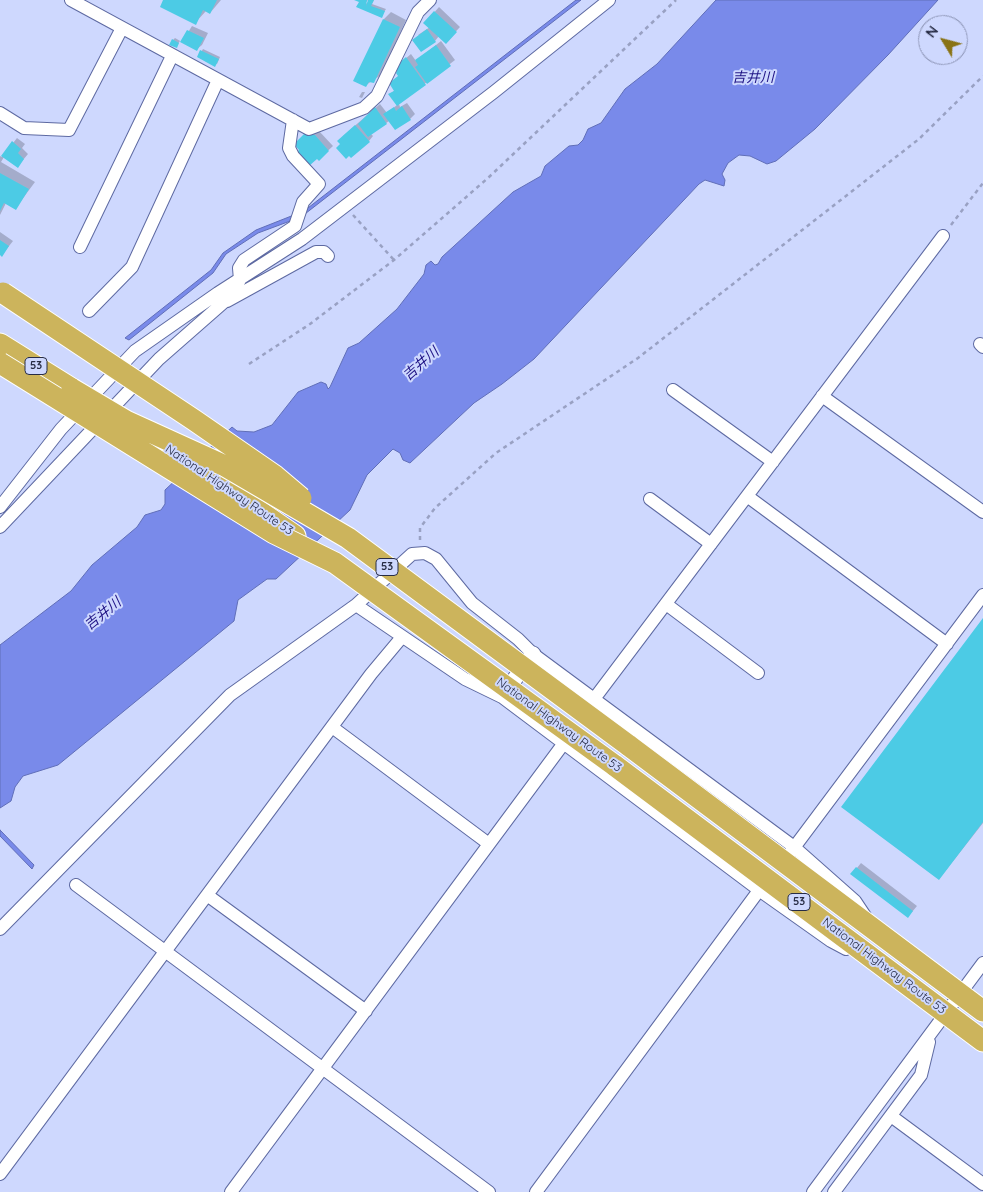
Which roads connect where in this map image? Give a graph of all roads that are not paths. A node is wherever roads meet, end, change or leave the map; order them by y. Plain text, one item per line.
1 (70, 0) edge
2 (430, 0) edge
3 (609, 0) edge
4 (122, 28) junction
5 (172, 56) junction
6 (218, 80) junction
7 (0, 113) edge
8 (293, 120) junction
9 (942, 236) road end
10 (80, 247) dead end
11 (328, 256) dead end
12 (240, 280) junction
13 (1, 292) edge
14 (224, 302) junction
15 (90, 311) dead end
16 (0, 344) edge
17 (0, 363) edge
18 (673, 390) dead end
19 (822, 396) junction
20 (126, 421) junction
21 (773, 462) junction
22 (747, 496) junction
23 (650, 499) dead end
24 (0, 507) edge
25 (983, 512) edge
26 (0, 527) edge
27 (348, 538) junction
28 (712, 544) junction
29 (334, 563) junction
30 (983, 595) edge
31 (666, 604) junction
32 (356, 605) junction
33 (402, 637) junction
34 (947, 644) junction
35 (533, 654) junction
36 (758, 673) dead end
37 (502, 696) junction
38 (594, 699) junction
39 (332, 727) junction
40 (564, 743) junction
41 (659, 768) junction
42 (489, 844) junction
43 (789, 854) junction
44 (76, 885) dead end
45 (764, 885) junction
46 (207, 895) junction
47 (0, 929) edge
48 (166, 951) junction
49 (983, 963) edge
50 (896, 976) junction
51 (960, 994) junction
52 (366, 1011) junction
53 (983, 1011) edge
54 (946, 1014) junction
55 (931, 1035) junction
56 (983, 1041) edge
57 (324, 1068) junction
58 (891, 1116) junction
59 (0, 1174) edge
60 (983, 1184) edge
61 (231, 1192) edge
62 (490, 1192) edge
63 (536, 1192) edge
64 (812, 1192) edge
65 (834, 1192) edge

1 - 4 street
2 - 8 street
3 - 12 street
4 - 5 street
4 - 7 street
5 - 6 street
5 - 10 street
6 - 8 street
6 - 15 street
8 - 12 street
9 - 19 street
11 - 14 street
12 - 14 street
12 - 24 street
13 - 27 highway, bridge
14 - 26 street
16 - 20 highway, National Highway Route 53 / 53, bridge
17 - 29 highway, bridge
18 - 21 street
19 - 21 street
19 - 25 street
20 - 27 highway, National Highway Route 53 / 53, bridge
20 - 29 highway, National Highway Route 53 / 53, bridge
21 - 22 street
22 - 28 street
22 - 34 street
23 - 28 street
27 - 41 highway, National Highway Route 53 / 53, bridge
28 - 31 street
29 - 45 highway, National Highway Route 53 / 53, bridge
30 - 34 street
31 - 36 street
31 - 38 street
32 - 33 street
32 - 35 street
32 - 47 street
33 - 37 street
33 - 39 street
34 - 43 street
35 - 37 street
35 - 38 street
37 - 40 street
38 - 43 street
39 - 42 street
39 - 46 street
40 - 42 street
40 - 45 street
41 - 43 highway, National Highway Route 53 / 53
41 - 45 highway
42 - 52 street
43 - 50 highway
43 - 51 highway, National Highway Route 53 / 53
44 - 48 street
45 - 50 highway, National Highway Route 53 / 53
45 - 63 street
46 - 48 street
46 - 52 street
48 - 57 street
48 - 59 street
49 - 51 street
50 - 54 highway, National Highway Route 53 / 53
51 - 53 highway, National Highway Route 53 / 53
51 - 54 street
52 - 57 street
54 - 55 street
54 - 56 highway, National Highway Route 53 / 53
55 - 58 street
55 - 64 street
57 - 61 street
57 - 62 street
58 - 60 street
58 - 65 street

